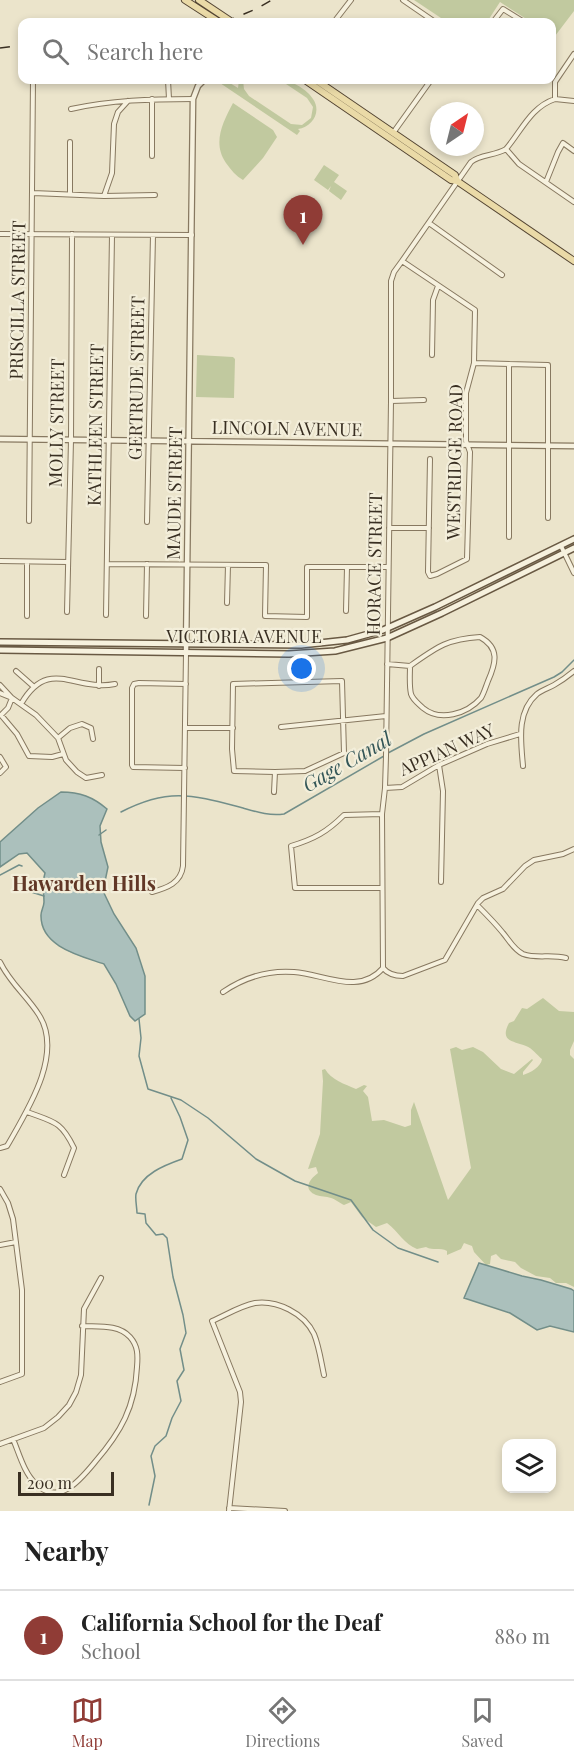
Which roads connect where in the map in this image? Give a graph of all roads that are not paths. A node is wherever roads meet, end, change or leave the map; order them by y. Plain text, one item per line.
1 (185, 0) edge
2 (199, 0) edge
3 (351, 0) edge
4 (403, 0) edge
5 (213, 18) edge
6 (226, 18) edge
7 (337, 18) edge
8 (429, 18) edge
9 (496, 18) edge
10 (518, 18) edge
11 (574, 54) edge
12 (556, 81) edge
13 (33, 84) edge
14 (168, 84) edge
15 (201, 84) edge
16 (311, 84) edge
17 (321, 84) edge
18 (428, 84) edge
19 (555, 84) edge
20 (152, 99) junction
21 (168, 99) junction
22 (193, 99) junction
23 (555, 99) junction
24 (574, 100) edge
25 (128, 101) junction
26 (71, 109) dead end
27 (391, 135) junction
28 (70, 142) dead end
29 (506, 149) junction
30 (574, 151) edge
31 (152, 156) dead end
32 (458, 181) junction
33 (546, 182) junction
34 (32, 193) junction
35 (70, 194) junction
36 (155, 195) dead end
37 (104, 196) junction
38 (574, 202) edge
39 (429, 223) junction
40 (0, 234) edge
41 (32, 234) junction
42 (72, 234) junction
43 (112, 235) junction
44 (153, 235) junction
45 (192, 235) junction
46 (402, 261) junction
47 (574, 261) edge
48 (502, 274) dead end
49 (438, 286) junction
50 (432, 355) dead end
51 (474, 363) junction
52 (509, 364) junction
53 (424, 400) dead end
54 (391, 401) junction
55 (0, 439) edge
56 (30, 440) junction
57 (71, 440) junction
58 (110, 441) junction
59 (149, 441) junction
60 (189, 441) junction
61 (389, 444) junction
62 (468, 446) junction
63 (508, 446) junction
64 (548, 446) junction
65 (574, 446) edge
66 (429, 459) dead end
67 (548, 518) dead end
68 (29, 521) dead end
69 (147, 522) dead end
70 (389, 528) junction
71 (429, 528) junction
72 (508, 537) dead end
73 (574, 540) edge
74 (561, 546) junction
75 (574, 548) edge
76 (564, 552) junction
77 (0, 561) edge
78 (27, 562) junction
79 (68, 562) junction
80 (107, 564) junction
81 (147, 564) junction
82 (188, 565) junction
83 (228, 565) junction
84 (347, 567) junction
85 (388, 567) junction
86 (574, 573) edge
87 (228, 603) dead end
88 (346, 611) dead end
89 (67, 612) dead end
90 (106, 615) dead end
91 (27, 616) dead end
92 (146, 616) dead end
93 (387, 628) junction
94 (387, 638) junction
95 (0, 642) edge
96 (186, 644) junction
97 (0, 650) edge
98 (186, 653) junction
99 (387, 664) junction
100 (410, 666) junction
101 (99, 669) dead end
102 (16, 671) dead end
103 (574, 671) edge
104 (0, 684) edge
105 (115, 684) dead end
106 (186, 684) junction
107 (33, 686) junction
108 (99, 686) junction
109 (0, 693) edge
110 (12, 698) junction
111 (21, 704) junction
112 (0, 715) edge
113 (386, 716) junction
114 (344, 722) junction
115 (186, 728) junction
116 (233, 728) junction
117 (281, 728) dead end
118 (520, 734) junction
119 (58, 738) junction
120 (93, 739) dead end
121 (63, 754) junction
122 (0, 757) edge
123 (439, 765) junction
124 (523, 766) dead end
125 (185, 768) junction
126 (0, 772) edge
127 (275, 772) junction
128 (102, 775) dead end
129 (385, 788) junction
130 (274, 792) dead end
131 (382, 814) junction
132 (574, 849) edge
133 (441, 882) dead end
134 (382, 888) junction
135 (152, 892) dead end
136 (477, 905) junction
137 (566, 958) dead end
138 (0, 962) edge
139 (383, 971) junction
140 (223, 992) dead end
141 (27, 1112) junction
142 (0, 1148) edge
143 (64, 1175) dead end
144 (0, 1189) edge
145 (16, 1242) junction
146 (0, 1245) edge
147 (101, 1278) dead end
148 (82, 1326) junction
149 (324, 1375) dead end
150 (0, 1382) edge
151 (13, 1439) junction
152 (0, 1443) edge
153 (229, 1509) edge
154 (285, 1511) edge

1 - 5 main road
2 - 6 main road
3 - 7 street
4 - 8 street
9 - 10 street
11 - 12 street
13 - 34 street, PRISCILLA STREET
14 - 21 street
15 - 22 street, MAUDE STREET
16 - 27 main road
17 - 27 main road
18 - 27 street
19 - 23 street
20 - 21 street
20 - 25 street
20 - 31 street
21 - 22 street
22 - 45 street, MAUDE STREET
23 - 24 street
23 - 29 street
25 - 26 street
25 - 37 street
27 - 32 main road
28 - 35 street
29 - 32 street, HORACE STREET
29 - 33 street
30 - 33 street
32 - 39 street, HORACE STREET
32 - 47 main road
33 - 38 street
34 - 35 street
34 - 41 street, PRISCILLA STREET
35 - 37 street
36 - 37 street
39 - 46 street, HORACE STREET
39 - 48 street
40 - 41 street
41 - 42 street
41 - 56 street, PRISCILLA STREET
42 - 43 street
42 - 57 street, MOLLY STREET
43 - 44 street
43 - 58 street, KATHLEEN STREET
44 - 45 street
44 - 59 street, GERTRUDE STREET
45 - 60 street, MAUDE STREET
46 - 49 street, WESTRIDGE ROAD
46 - 54 street, HORACE STREET
49 - 50 street
49 - 51 street, WESTRIDGE ROAD
51 - 52 street
51 - 62 street, WESTRIDGE ROAD
52 - 63 street
52 - 64 street
53 - 54 street
54 - 61 street, HORACE STREET
55 - 56 street, LINCOLN AVENUE
56 - 57 street, LINCOLN AVENUE
56 - 68 street, PRISCILLA STREET
57 - 58 street, LINCOLN AVENUE
57 - 79 street, MOLLY STREET
58 - 59 street, LINCOLN AVENUE
58 - 80 street, KATHLEEN STREET
59 - 60 street, LINCOLN AVENUE
59 - 69 street, GERTRUDE STREET
60 - 61 street, LINCOLN AVENUE
60 - 82 street, MAUDE STREET
61 - 62 street, LINCOLN AVENUE
61 - 70 street, HORACE STREET
62 - 63 street, LINCOLN AVENUE
62 - 71 street, WESTRIDGE ROAD
63 - 64 street, LINCOLN AVENUE
63 - 72 street
64 - 65 street, LINCOLN AVENUE
64 - 67 street
66 - 71 street
70 - 71 street
70 - 85 street, HORACE STREET
73 - 74 main road, VICTORIA AVENUE
74 - 76 street
74 - 93 main road, VICTORIA AVENUE
75 - 76 main road, VICTORIA AVENUE
76 - 86 street
76 - 94 main road, VICTORIA AVENUE
77 - 78 street
78 - 79 street
78 - 91 street
79 - 89 street, MOLLY STREET
80 - 81 street
80 - 90 street, KATHLEEN STREET
81 - 82 street
81 - 92 street
82 - 83 street
82 - 96 street, MAUDE STREET
83 - 84 street
83 - 87 street
84 - 85 street
84 - 88 street
85 - 93 street, HORACE STREET
93 - 94 street, HORACE STREET
93 - 96 main road, VICTORIA AVENUE
94 - 98 main road, VICTORIA AVENUE
94 - 99 street, HORACE STREET
95 - 96 main road, VICTORIA AVENUE
96 - 98 street, MAUDE STREET
97 - 98 main road, VICTORIA AVENUE
98 - 106 street, MAUDE STREET
99 - 100 street
99 - 113 street, HORACE STREET
100 - 100 street
101 - 108 street
102 - 107 street
103 - 118 street, APPIAN WAY
104 - 110 street
105 - 108 street
106 - 115 street, MAUDE STREET
106 - 125 street
107 - 108 street
107 - 111 street
109 - 110 street
110 - 111 street
110 - 112 street
111 - 119 street
112 - 121 street
113 - 114 street
113 - 129 street, HORACE STREET
114 - 116 street
114 - 117 street
114 - 127 street
115 - 116 street
115 - 125 street, MAUDE STREET
116 - 127 street
118 - 123 street, APPIAN WAY
118 - 124 street, APPIAN WAY
119 - 120 street
119 - 121 street
121 - 128 street
122 - 126 street
123 - 129 street, APPIAN WAY
123 - 133 street
125 - 135 street, MAUDE STREET
127 - 130 street
129 - 131 street, HORACE STREET
131 - 134 street, HORACE STREET
131 - 134 street
132 - 136 street
134 - 139 street, HORACE STREET
136 - 137 street
136 - 139 street
138 - 141 street
139 - 140 street
141 - 142 street
141 - 143 street
144 - 145 street
145 - 146 street
145 - 150 street
147 - 148 street
148 - 151 street
148 - 151 street
149 - 153 street
151 - 152 street
153 - 154 street

